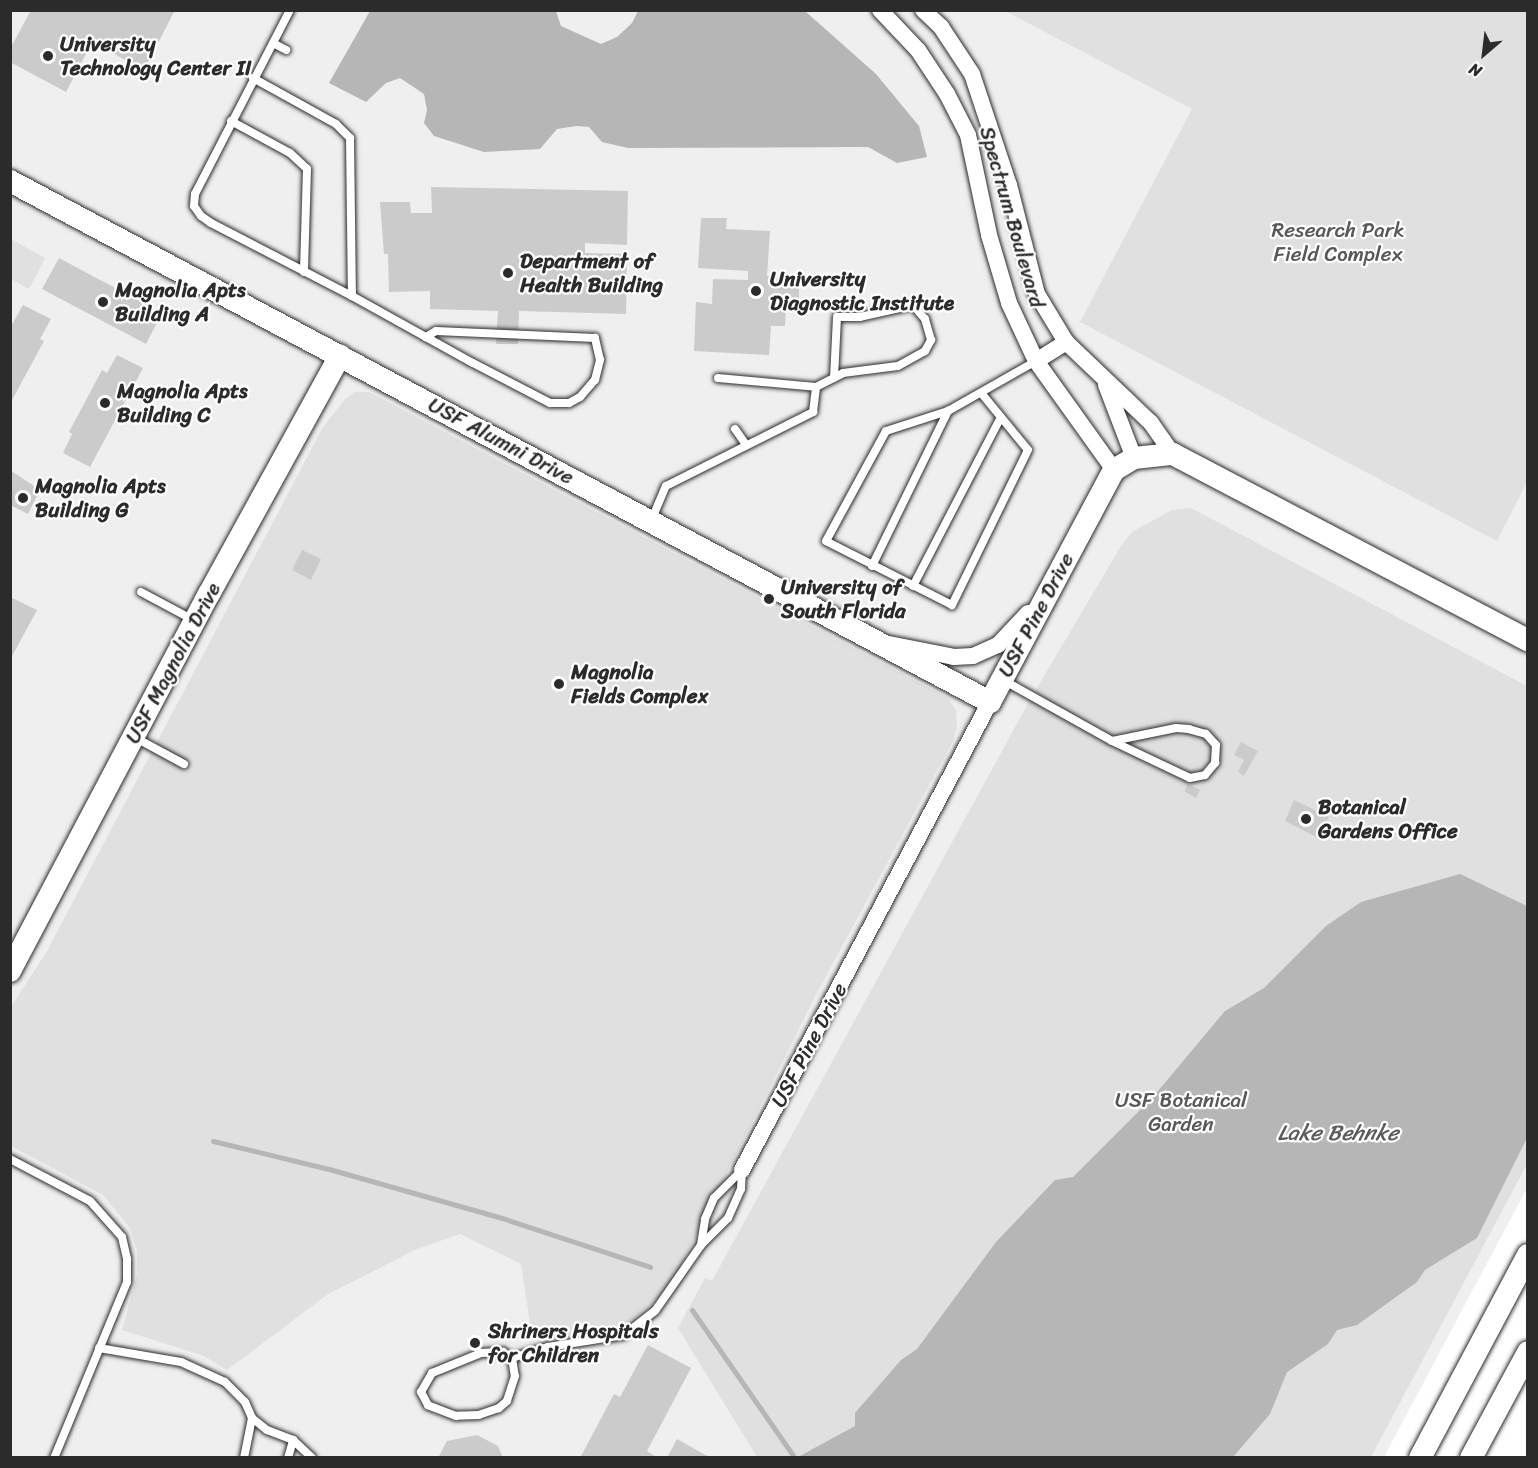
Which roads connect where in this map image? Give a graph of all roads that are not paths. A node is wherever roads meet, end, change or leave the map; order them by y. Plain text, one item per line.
1 (290, 10) edge
2 (880, 10) edge
3 (923, 10) edge
4 (273, 43) junction
5 (286, 50) dead end
6 (253, 78) junction
7 (231, 121) junction
8 (10, 181) edge
9 (304, 272) junction
10 (352, 296) junction
11 (426, 337) junction
12 (1066, 342) junction
13 (340, 356) junction
14 (1036, 361) junction
15 (1101, 376) junction
16 (718, 378) dead end
17 (834, 378) junction
18 (816, 387) junction
19 (982, 394) junction
20 (948, 411) junction
21 (1000, 418) junction
22 (735, 429) dead end
23 (746, 446) junction
24 (1173, 454) junction
25 (1134, 458) junction
26 (1114, 470) junction
27 (651, 521) junction
28 (872, 566) junction
29 (1056, 577) junction
30 (913, 585) junction
31 (141, 592) dead end
32 (195, 622) junction
33 (1527, 640) edge
34 (877, 642) junction
35 (1001, 680) junction
36 (990, 702) junction
37 (134, 737) junction
38 (1112, 741) junction
39 (184, 764) dead end
40 (10, 971) edge
41 (10, 1159) edge
42 (742, 1170) junction
43 (700, 1245) junction
44 (1527, 1255) edge
45 (99, 1348) junction
46 (1527, 1352) edge
47 (512, 1358) junction
48 (252, 1418) junction
49 (293, 1440) junction
50 (54, 1458) edge
51 (244, 1458) edge
52 (288, 1458) edge
53 (312, 1458) edge
54 (1420, 1458) edge
55 (1471, 1458) edge

1 - 4 lane
2 - 14 street, Spectrum Boulevard
3 - 12 street, Spectrum Boulevard
4 - 5 lane
4 - 6 lane
6 - 7 lane
6 - 10 lane
7 - 9 lane
7 - 9 lane
8 - 13 street, USF Alumni Drive
9 - 10 lane
10 - 11 lane
11 - 11 lane
12 - 14 street
12 - 15 street, Spectrum Boulevard
13 - 27 street, USF Alumni Drive
13 - 32 street, USF Magnolia Drive
14 - 19 lane
14 - 26 street, Spectrum Boulevard
15 - 24 street, Spectrum Boulevard
15 - 25 street, Spectrum Boulevard
16 - 18 lane
17 - 17 lane
17 - 18 lane
18 - 23 lane
19 - 20 lane
19 - 21 lane
20 - 28 lane
20 - 28 lane
21 - 30 lane
21 - 30 lane
22 - 23 lane
23 - 27 lane
24 - 25 street
24 - 33 street
25 - 26 street
26 - 29 street, USF Pine Drive
27 - 34 street, USF Alumni Drive
28 - 30 lane
29 - 34 street
29 - 35 street, USF Pine Drive
31 - 32 lane
32 - 37 street, USF Magnolia Drive
34 - 36 street, USF Alumni Drive
35 - 36 street, USF Pine Drive
35 - 38 lane
36 - 42 street, USF Pine Drive
37 - 39 lane
37 - 40 street, USF Magnolia Drive
38 - 38 lane
41 - 45 lane
42 - 43 lane
42 - 43 lane
43 - 47 lane
44 - 54 street
45 - 48 lane
45 - 50 lane
46 - 55 street
47 - 47 lane
48 - 49 lane
48 - 51 lane
49 - 52 lane
49 - 53 lane

